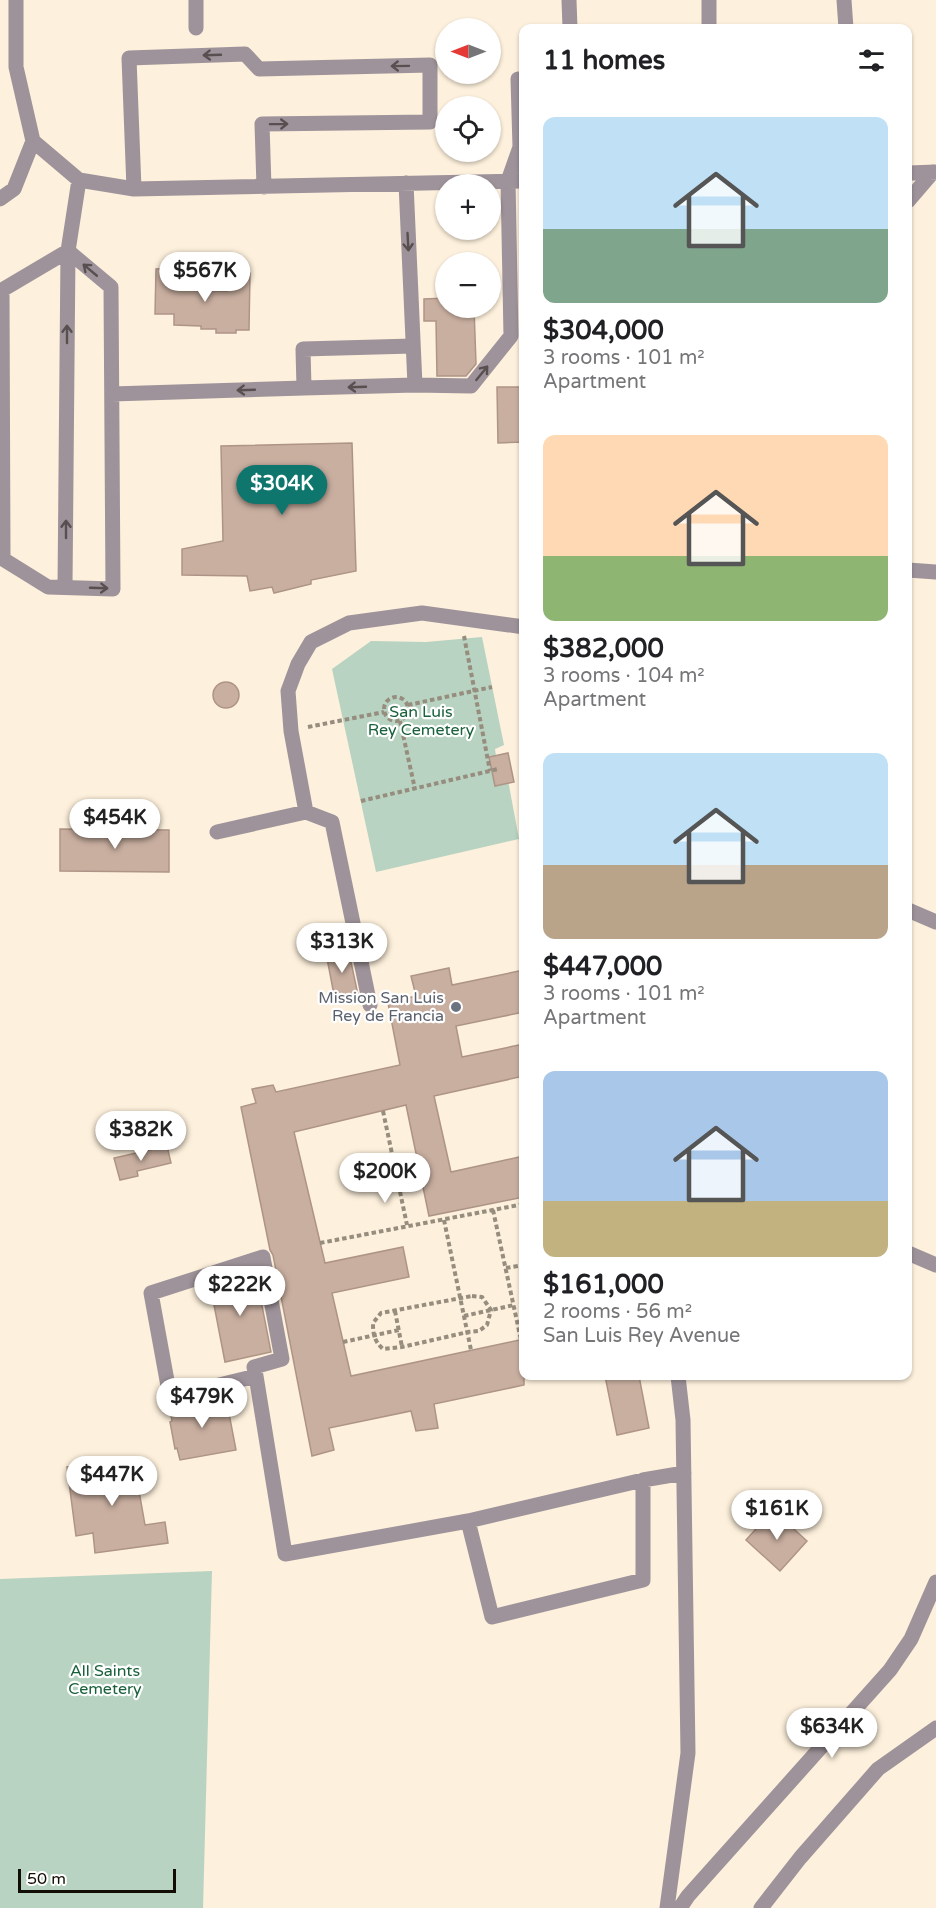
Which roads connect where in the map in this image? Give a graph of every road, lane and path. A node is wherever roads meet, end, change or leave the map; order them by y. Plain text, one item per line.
1 (16, 0) edge
2 (196, 0) edge
3 (569, 0) edge
4 (709, 0) edge
5 (844, 0) edge
6 (570, 24) edge
7 (709, 24) edge
8 (846, 24) edge
9 (196, 28) dead end
10 (518, 79) dead end
11 (519, 96) edge
12 (33, 141) junction
13 (519, 164) edge
14 (934, 172) edge
15 (912, 173) edge
16 (79, 180) junction
17 (516, 181) edge
18 (406, 183) junction
19 (264, 187) junction
20 (134, 189) junction
21 (912, 197) edge
22 (0, 200) edge
23 (68, 251) junction
24 (413, 345) junction
25 (415, 385) junction
26 (304, 388) junction
27 (111, 394) junction
28 (912, 570) edge
29 (936, 572) edge
30 (65, 587) junction
31 (465, 619) junction
32 (519, 626) edge
33 (492, 687) dead end
34 (474, 691) junction
35 (408, 705) junction
36 (384, 712) junction
37 (400, 721) junction
38 (291, 731) junction
39 (498, 769) dead end
40 (490, 771) junction
41 (415, 789) junction
42 (361, 801) dead end
43 (306, 813) junction
44 (217, 832) dead end
45 (912, 912) edge
46 (936, 922) edge
47 (370, 1005) dead end
48 (383, 1111) dead end
49 (519, 1205) edge
50 (494, 1210) junction
51 (444, 1220) junction
52 (407, 1225) junction
53 (320, 1243) dead end
54 (912, 1255) edge
55 (936, 1265) edge
56 (519, 1266) edge
57 (506, 1268) junction
58 (460, 1298) junction
59 (514, 1305) junction
60 (491, 1310) junction
61 (395, 1311) junction
62 (464, 1316) junction
63 (399, 1330) junction
64 (519, 1330) edge
65 (468, 1332) junction
66 (374, 1335) junction
67 (343, 1342) dead end
68 (402, 1347) junction
69 (471, 1350) dead end
70 (256, 1376) junction
71 (678, 1380) edge
72 (684, 1473) junction
73 (643, 1480) junction
74 (468, 1521) junction
75 (936, 1582) edge
76 (936, 1728) edge
77 (668, 1908) edge
78 (681, 1908) edge
79 (761, 1908) edge

1 - 12 street
2 - 9 street
3 - 6 street
4 - 7 street
5 - 8 street
10 - 11 street
12 - 16 street
12 - 22 street
13 - 17 street
14 - 15 street
14 - 21 street
16 - 20 street
16 - 23 street
17 - 18 street
25 -> 17 street
18 - 19 street
18 -> 24 street
19 - 20 street
19 -> 20 street
27 -> 23 street
30 -> 23 street
23 - 30 street
24 - 25 street
24 - 26 street
25 -> 26 street
26 -> 27 street
30 -> 27 street
28 - 29 street
31 - 32 street
31 - 34 path
31 - 38 street
33 - 34 path
34 - 35 path
34 - 40 path
35 - 36 path
35 - 37 path
36 - 37 path
36 - 38 path
37 - 41 path
38 - 43 street
39 - 40 path
40 - 41 path
41 - 42 path
43 - 44 street
43 - 47 street
45 - 46 street
48 - 52 path
49 - 50 path
50 - 51 path
50 - 57 path
51 - 52 path
51 - 58 path
52 - 53 path
54 - 55 street
56 - 57 path
57 - 59 path
58 - 60 path
58 - 61 path
58 - 62 path
59 - 60 path
59 - 64 path
60 - 62 path
60 - 65 path
61 - 63 path
61 - 66 path
62 - 65 path
63 - 66 path
63 - 68 path
65 - 68 path
65 - 69 path
66 - 67 path
66 - 68 path
70 - 70 street
70 - 74 street
71 - 72 street
72 - 73 street
72 - 77 street
73 - 74 street
73 - 74 street
75 - 78 street
76 - 79 street

